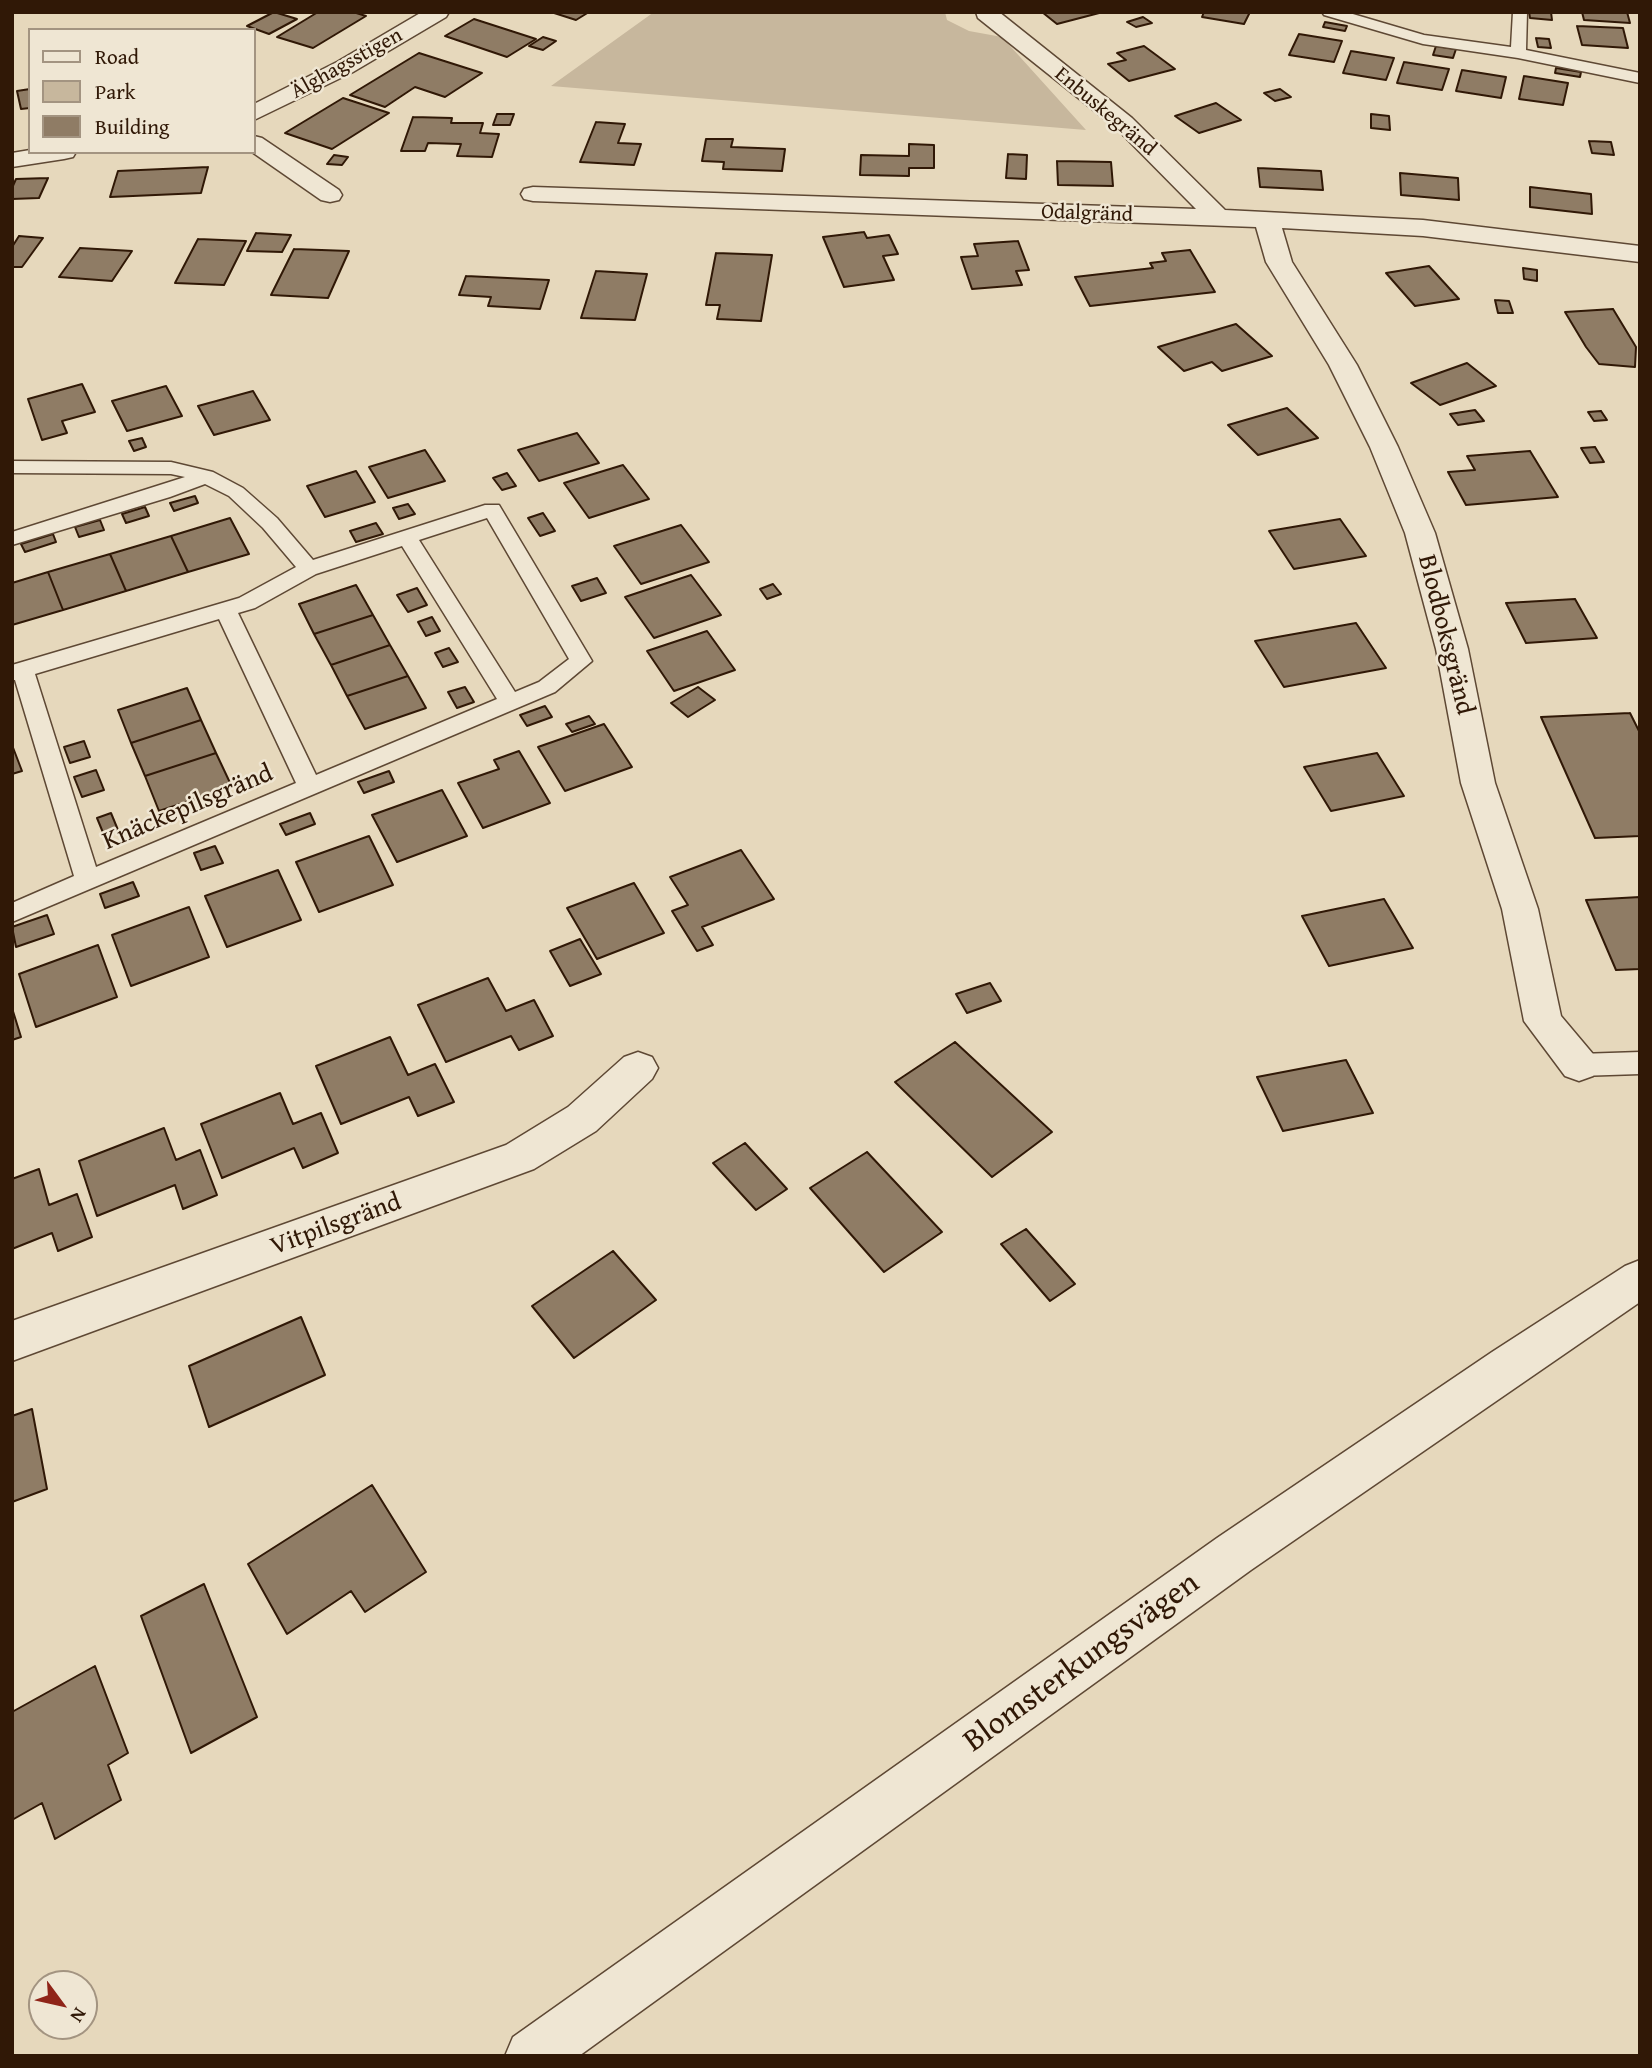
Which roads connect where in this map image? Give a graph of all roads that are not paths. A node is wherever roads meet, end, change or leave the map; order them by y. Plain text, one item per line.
1 (438, 12) edge
2 (1329, 12) edge
3 (986, 13) edge
4 (1517, 13) edge
5 (1518, 53) junction
6 (1640, 78) edge
7 (256, 112) edge
8 (256, 144) edge
9 (51, 154) edge
10 (12, 160) edge
11 (533, 194) dead end
12 (330, 195) dead end
13 (1218, 217) junction
14 (1267, 220) junction
15 (1640, 254) edge
16 (12, 467) edge
17 (206, 476) junction
18 (407, 537) junction
19 (12, 539) edge
20 (309, 569) junction
21 (225, 609) junction
22 (18, 672) edge
23 (510, 702) junction
24 (310, 788) junction
25 (88, 881) junction
26 (12, 913) edge
27 (1640, 1063) edge
28 (1579, 1065) joint
29 (638, 1068) dead end
30 (1640, 1279) edge
31 (12, 1341) edge
32 (532, 2056) edge

1 - 7 street, Älghagsstigen
2 - 5 lane
3 - 13 street, Enbuskegränd
4 - 5 lane
5 - 6 lane
8 - 12 street
9 - 10 street
11 - 13 street, Odalgränd
13 - 14 street, Odalgränd
14 - 15 street, Odalgränd
14 - 28 street, Blodboksgränd
16 - 17 lane
17 - 19 lane
17 - 20 lane
18 - 20 lane, Knäckepilsgränd
18 - 23 lane
18 - 23 lane, Knäckepilsgränd
20 - 21 lane, Knäckepilsgränd
21 - 22 lane, Knäckepilsgränd
21 - 24 lane, Knäckepilsgränd
22 - 25 lane, Knäckepilsgränd
23 - 24 lane, Knäckepilsgränd
24 - 25 lane, Knäckepilsgränd
25 - 26 lane, Knäckepilsgränd
27 - 28 lane
29 - 31 street, Vitpilsgränd
30 - 32 street, Blomsterkungsvägen

